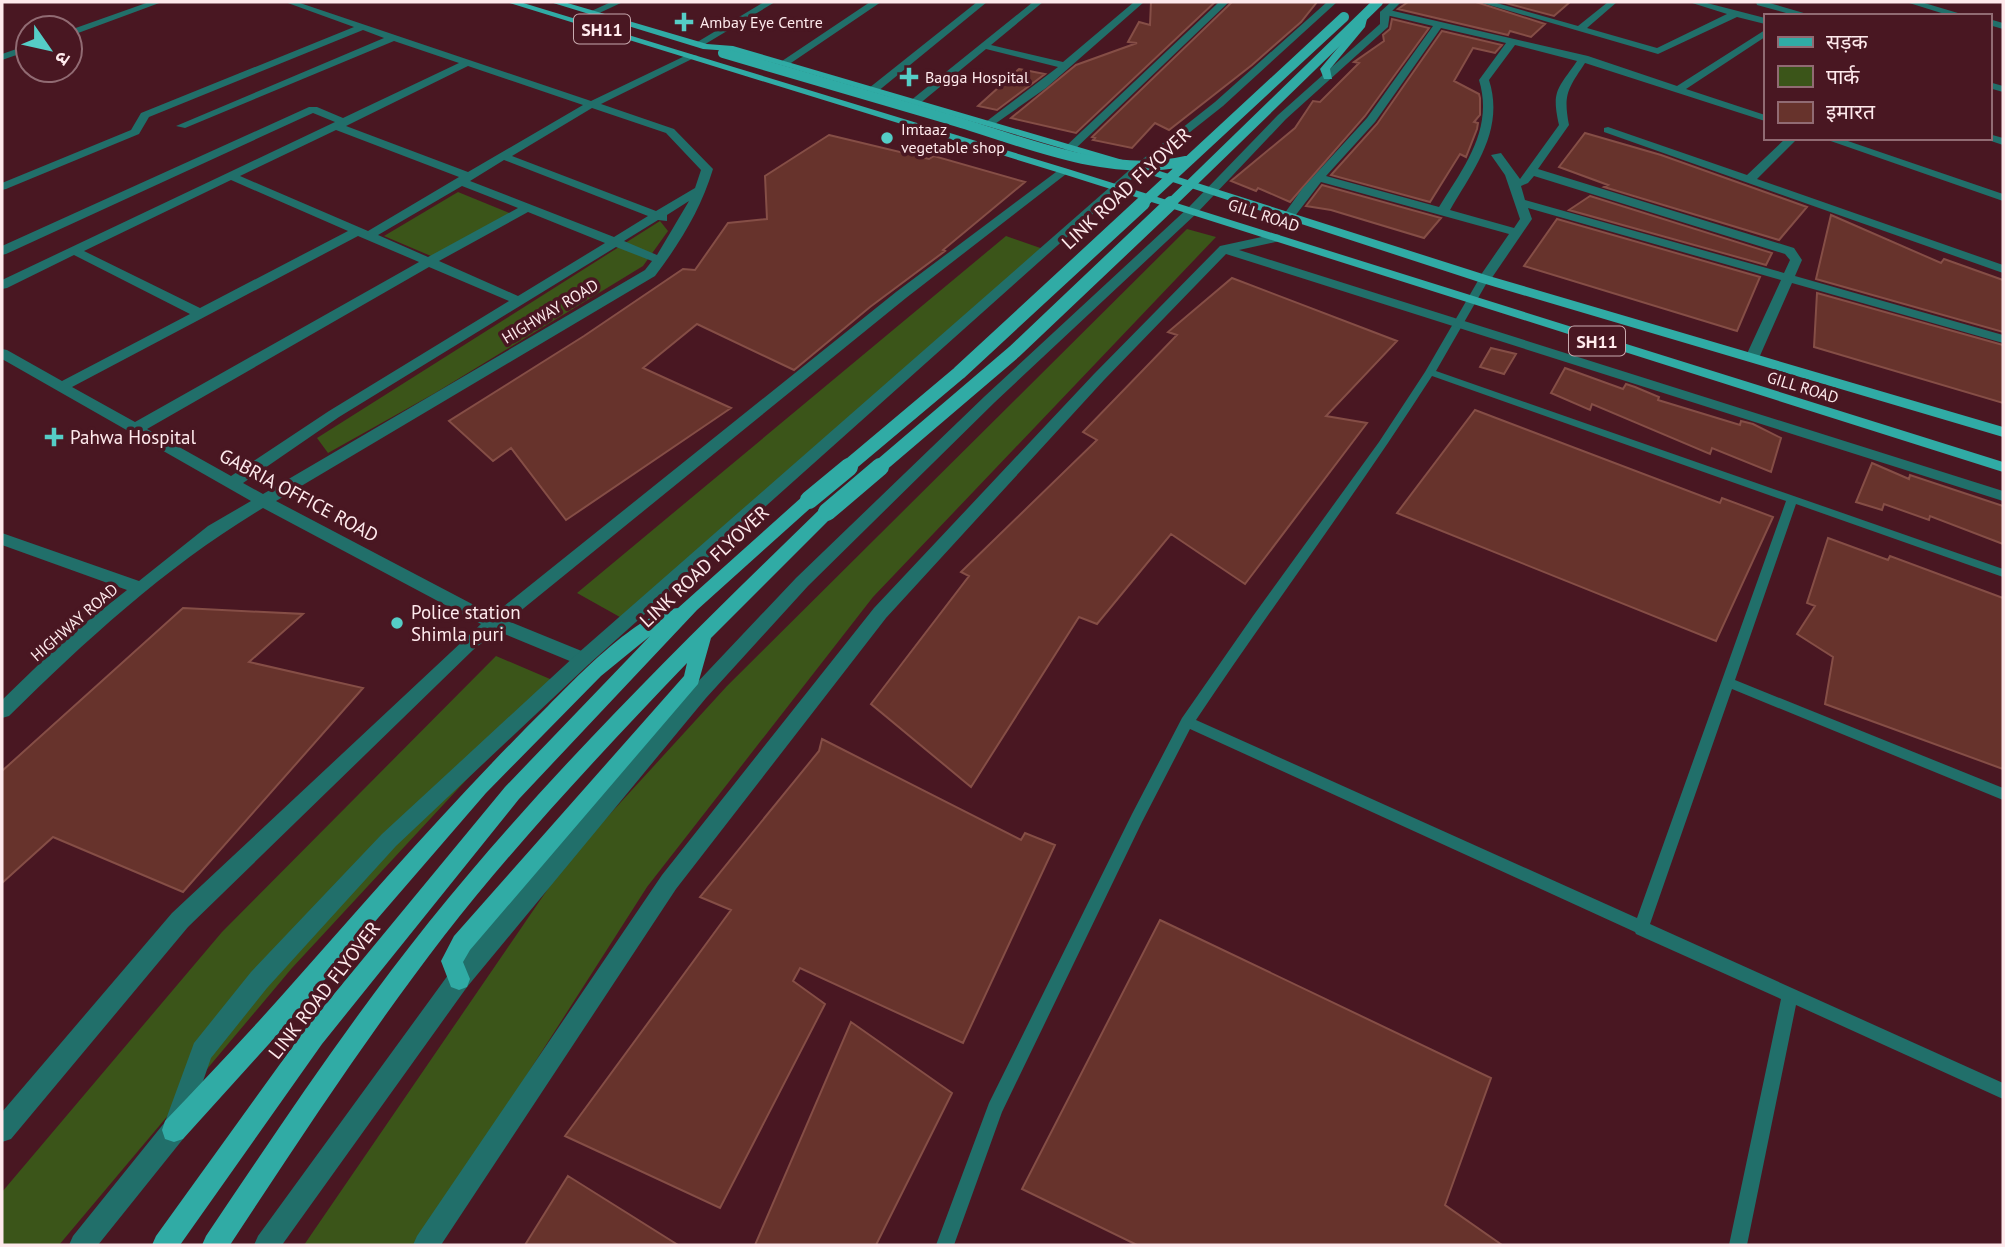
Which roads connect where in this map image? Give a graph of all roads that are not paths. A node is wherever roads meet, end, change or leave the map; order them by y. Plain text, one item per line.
1 (137, 2) edge
2 (157, 2) edge
3 (289, 2) edge
4 (511, 2) edge
5 (555, 2) edge
6 (618, 2) edge
7 (770, 2) edge
8 (876, 2) edge
9 (982, 2) edge
10 (1038, 2) edge
11 (1139, 2) edge
12 (1224, 2) edge
13 (1328, 2) edge
14 (1396, 2) edge
15 (1484, 2) edge
16 (1521, 2) edge
17 (1613, 2) edge
18 (1693, 2) edge
19 (1761, 2) edge
20 (1911, 2) edge
21 (1382, 7) edge
22 (1362, 8) edge
23 (1511, 8) junction
24 (592, 13) junction
25 (1741, 14) junction
26 (1802, 14) edge
27 (1956, 14) edge
28 (84, 21) edge
29 (1764, 21) edge
30 (1439, 24) junction
31 (363, 27) junction
32 (84, 28) edge
33 (1580, 29) junction
34 (1764, 34) edge
35 (394, 37) junction
36 (1513, 40) junction
37 (702, 46) junction
38 (984, 46) junction
39 (693, 56) junction
40 (1584, 58) junction
41 (469, 62) junction
42 (784, 63) junction
43 (1065, 66) junction
44 (1328, 78) junction
45 (1679, 89) junction
46 (873, 90) junction
47 (914, 103) junction
48 (592, 104) junction
49 (1764, 118) edge
50 (988, 124) junction
51 (342, 125) junction
52 (181, 126) dead end
53 (1608, 130) dead end
54 (1791, 140) edge
55 (1833, 140) edge
56 (1069, 149) junction
57 (1497, 155) dead end
58 (503, 156) junction
59 (1190, 159) junction
60 (1138, 168) junction
61 (1064, 171) junction
62 (1531, 171) junction
63 (233, 177) junction
64 (1319, 178) junction
65 (465, 179) junction
66 (1750, 179) junction
67 (1514, 184) junction
68 (2, 187) edge
69 (1118, 188) junction
70 (701, 189) junction
71 (1210, 192) junction
72 (2003, 198) edge
73 (1520, 202) junction
74 (528, 207) junction
75 (1193, 210) junction
76 (1443, 211) junction
77 (657, 216) junction
78 (1288, 217) junction
79 (683, 226) junction
80 (1516, 232) junction
81 (363, 233) junction
82 (1276, 238) junction
83 (615, 241) junction
84 (1224, 249) junction
85 (2, 251) edge
86 (75, 251) junction
87 (660, 260) junction
88 (430, 262) junction
89 (2003, 270) edge
90 (1789, 278) junction
91 (1484, 279) junction
92 (2, 285) edge
93 (517, 300) junction
94 (1471, 302) junction
95 (199, 313) junction
96 (1458, 325) junction
97 (2003, 339) edge
98 (2, 353) edge
99 (1752, 358) junction
100 (1430, 372) junction
101 (61, 387) junction
102 (135, 429) junction
103 (2003, 432) edge
104 (2003, 467) edge
105 (232, 483) junction
106 (2003, 496) edge
107 (1792, 499) junction
108 (263, 501) junction
109 (2, 539) edge
110 (2003, 573) edge
111 (141, 588) junction
112 (691, 605) junction
113 (494, 623) junction
114 (704, 632) junction
115 (583, 659) junction
116 (1727, 682) junction
117 (2, 711) edge
118 (1187, 722) junction
119 (2003, 794) edge
120 (1640, 929) junction
121 (459, 979) junction
122 (1790, 995) junction
123 (2003, 1091) edge
124 (2, 1130) edge
125 (174, 1130) junction
126 (82, 1245) edge
127 (165, 1245) edge
128 (215, 1245) edge
129 (267, 1245) edge
130 (426, 1245) edge
131 (946, 1245) edge
132 (1738, 1245) edge

1 - 28 street
2 - 32 street
3 - 31 street
4 - 39 main road, GILL ROAD / SH11
5 - 24 main road, GILL ROAD / SH11
6 - 24 street
7 - 37 street
8 - 42 street
9 - 46 street
10 - 38 street
11 - 43 street
12 - 56 street
13 - 60 street
14 - 21 street
15 - 23 street
16 - 23 street
17 - 33 street
18 - 25 street
19 - 25 street
19 - 26 street
20 - 27 street
21 - 22 main road, LINK ROAD FLYOVER, bridge
21 - 30 street
21 - 44 street
22 - 44 main road
22 - 59 main road, LINK ROAD FLYOVER, bridge
22 - 114 main road, LINK ROAD FLYOVER, bridge
23 - 33 street
24 - 37 main road, GILL ROAD / SH11
25 - 29 street
25 - 33 street
30 - 36 street
30 - 64 street
31 - 35 street
31 - 68 street
34 - 45 street
35 - 41 street
35 - 52 street
36 - 40 street
36 - 76 street
37 - 42 main road, GILL ROAD / SH11
37 - 59 main road, bridge
38 - 43 street
38 - 47 street
39 - 48 street
39 - 61 main road, GILL ROAD / SH11
40 - 45 street
40 - 62 street
41 - 48 street
41 - 51 street
42 - 46 main road, GILL ROAD / SH11
43 - 50 street
44 - 71 street
45 - 49 street
46 - 47 main road, GILL ROAD / SH11
47 - 50 main road, GILL ROAD / SH11
48 - 58 street
48 - 70 street
50 - 56 main road, GILL ROAD / SH11
51 - 63 street
51 - 65 street
51 - 85 street
53 - 66 street
54 - 66 street
55 - 72 street
56 - 60 main road, GILL ROAD / SH11
57 - 67 street
58 - 65 street
58 - 77 street
59 - 112 main road, LINK ROAD FLYOVER, bridge
60 - 69 street
60 - 71 main road, GILL ROAD / SH11
61 - 69 main road, GILL ROAD / SH11
61 - 113 street
62 - 67 street
62 - 90 street
63 - 81 street
63 - 86 street
64 - 76 street
64 - 78 street
65 - 74 street
65 - 81 street
66 - 89 street
67 - 73 street
69 - 75 main road, GILL ROAD / SH11
69 - 115 street
70 - 77 street
70 - 79 street, HIGHWAY ROAD
71 - 75 street
71 - 78 main road, GILL ROAD / SH11
73 - 80 street
73 - 90 street
74 - 83 street
74 - 88 street
75 - 82 main road, GILL ROAD / SH11
75 - 121 street
76 - 80 street
77 - 79 street
77 - 83 street
78 - 91 main road, GILL ROAD / SH11
79 - 87 street, HIGHWAY ROAD
80 - 91 street
81 - 88 street
81 - 95 street
82 - 84 street
82 - 94 main road, GILL ROAD / SH11
83 - 87 street
83 - 93 street
84 - 96 street
84 - 130 street
86 - 92 street
86 - 95 street
87 - 108 street, HIGHWAY ROAD
88 - 93 street
88 - 102 street
90 - 97 street
90 - 99 street
91 - 94 lane
91 - 99 main road, GILL ROAD / SH11
93 - 105 street
94 - 96 lane
94 - 104 main road, GILL ROAD / SH11
95 - 101 street
96 - 100 lane
96 - 106 street
98 - 101 street, GABRIA OFFICE ROAD
99 - 103 main road, GILL ROAD / SH11
100 - 107 lane
100 - 118 lane
101 - 102 street, GABRIA OFFICE ROAD
102 - 105 street, GABRIA OFFICE ROAD
105 - 108 street, GABRIA OFFICE ROAD
107 - 110 lane
107 - 116 lane
108 - 111 street, HIGHWAY ROAD
108 - 113 street, GABRIA OFFICE ROAD
109 - 111 street
111 - 117 street, HIGHWAY ROAD
112 - 125 main road
112 - 127 main road, LINK ROAD FLYOVER
113 - 115 street, GABRIA OFFICE ROAD
113 - 124 street
114 - 121 main road
114 - 128 main road, LINK ROAD FLYOVER
115 - 125 street
116 - 119 lane
116 - 120 lane
118 - 120 lane
118 - 131 lane
120 - 122 lane
121 - 129 street
122 - 123 lane
122 - 132 lane
125 - 126 street

